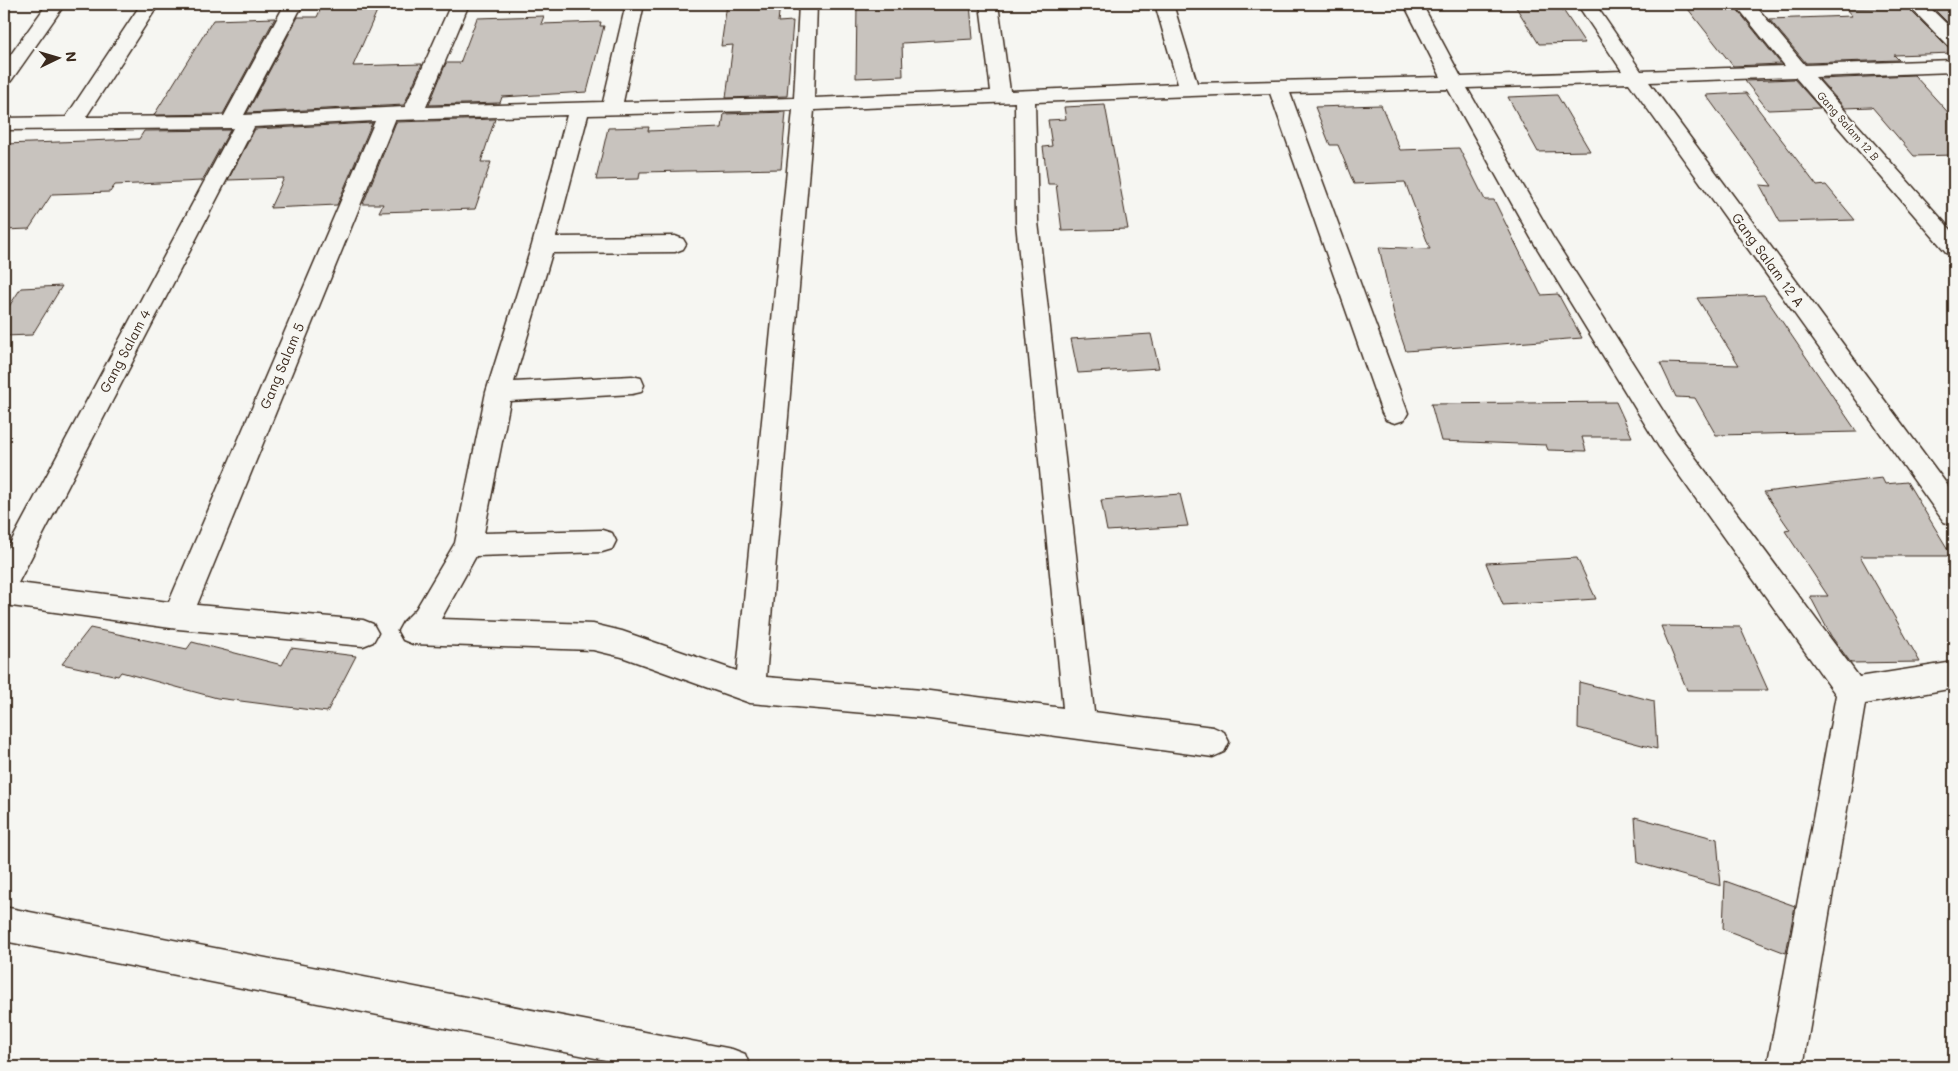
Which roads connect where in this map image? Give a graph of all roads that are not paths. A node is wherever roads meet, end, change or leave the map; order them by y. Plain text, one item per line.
1 (56, 4) edge
2 (150, 4) edge
3 (294, 4) edge
4 (460, 4) edge
5 (635, 4) edge
6 (808, 4) edge
7 (989, 4) edge
8 (1164, 4) edge
9 (1413, 4) edge
10 (1586, 4) edge
11 (1744, 4) edge
12 (1916, 4) edge
13 (1954, 41) edge
14 (1954, 66) edge
15 (1798, 70) junction
16 (4, 77) edge
17 (1635, 77) junction
18 (1454, 83) junction
19 (1278, 88) junction
20 (1189, 89) junction
21 (1013, 96) junction
22 (804, 104) junction
23 (613, 108) junction
24 (579, 110) junction
25 (413, 114) junction
26 (387, 116) junction
27 (238, 121) junction
28 (72, 123) junction
29 (4, 124) edge
30 (675, 244) dead end
31 (543, 245) junction
32 (1954, 247) edge
33 (632, 385) dead end
34 (499, 392) junction
35 (1395, 413) dead end
36 (1954, 514) edge
37 (602, 541) dead end
38 (468, 545) junction
39 (4, 582) edge
40 (4, 593) edge
41 (178, 616) junction
42 (363, 633) dead end
43 (1954, 675) edge
44 (750, 689) junction
45 (1852, 692) junction
46 (1080, 724) junction
47 (1213, 742) dead end
48 (4, 924) edge
49 (732, 1067) edge
50 (1784, 1067) edge

1 - 16 street
2 - 28 street
3 - 27 street, Gang Salam 4
4 - 25 street
5 - 23 street
6 - 22 street
7 - 21 street
8 - 20 street
9 - 18 street
10 - 17 street, Gang Salam 12 A
11 - 15 street, Gang Salam 12 B
12 - 13 street
14 - 15 street
15 - 17 street
15 - 32 street, Gang Salam 12 B
17 - 18 street
17 - 36 street, Gang Salam 12 A
18 - 19 street
18 - 45 street
19 - 20 street
19 - 35 street
20 - 21 street
21 - 22 street
21 - 46 street
22 - 23 street
22 - 44 street
23 - 24 street
24 - 25 street
24 - 31 street
25 - 26 street
26 - 27 street
26 - 41 street, Gang Salam 5
27 - 28 street
27 - 39 street, Gang Salam 4
28 - 29 street
30 - 31 street
31 - 34 street
33 - 34 street
34 - 38 street
37 - 38 street
38 - 44 street
40 - 41 street
41 - 42 street
43 - 45 street
44 - 46 street
45 - 50 street
46 - 47 street
48 - 49 street

